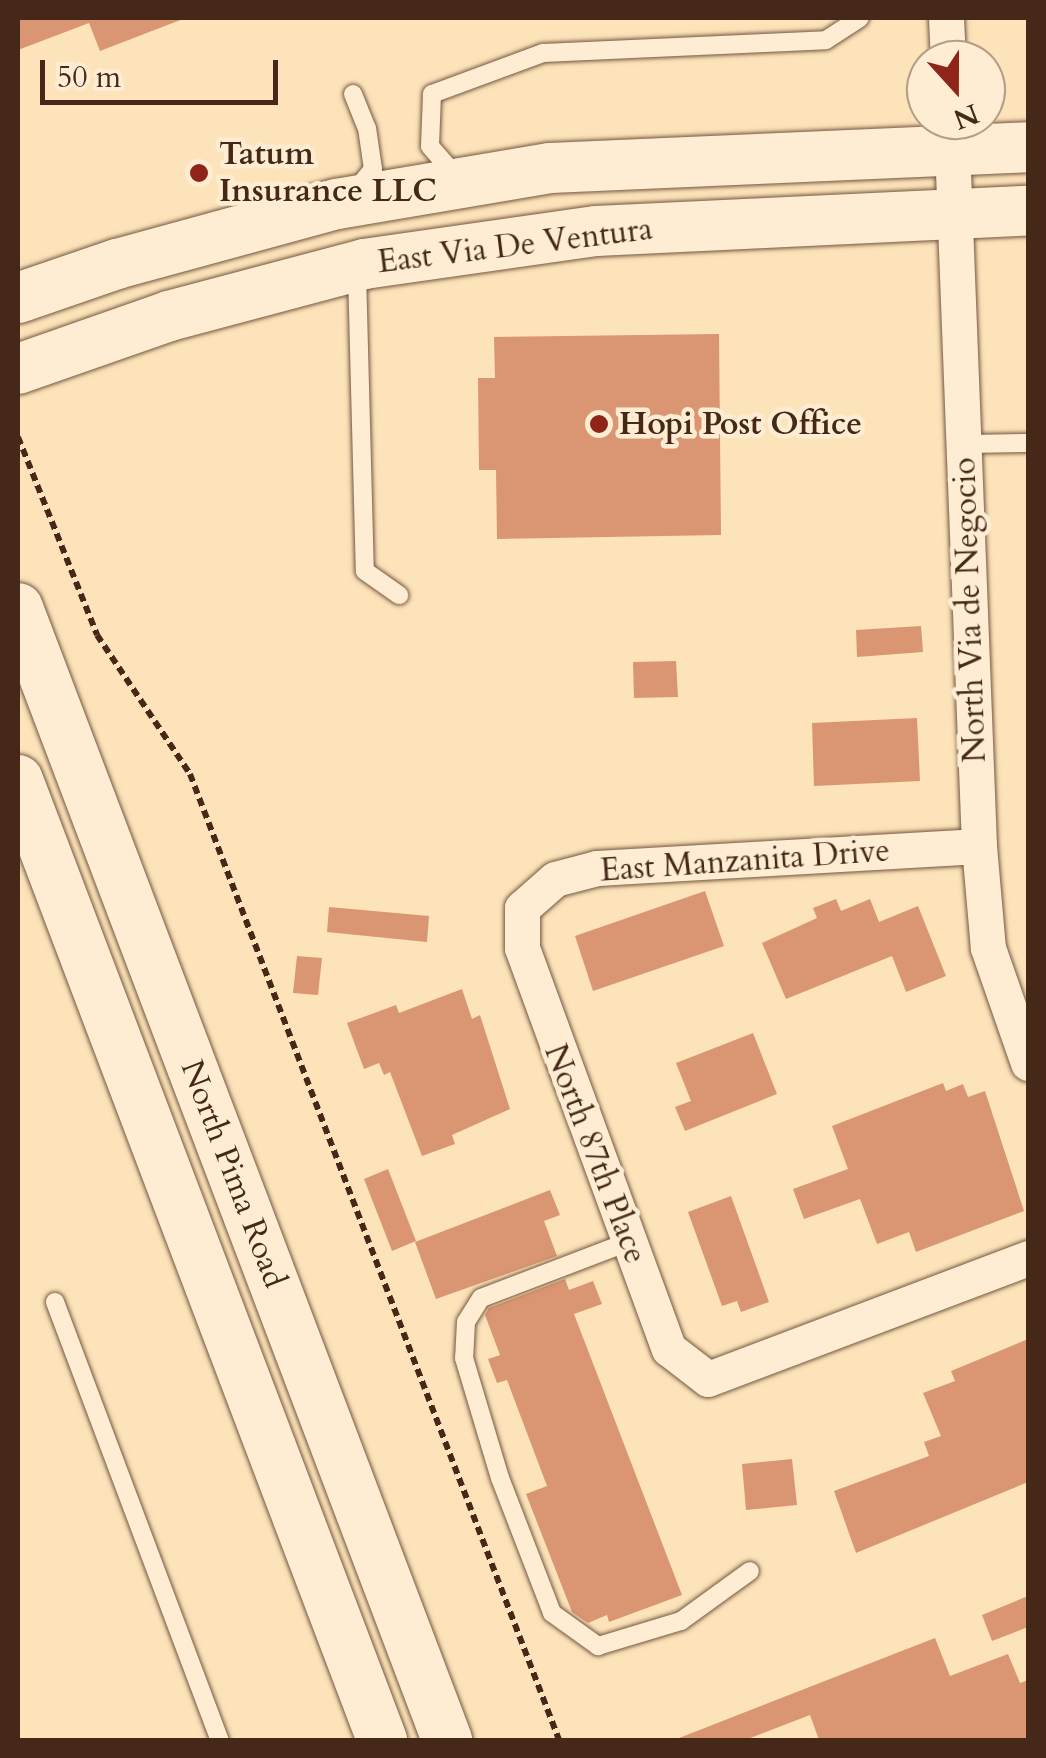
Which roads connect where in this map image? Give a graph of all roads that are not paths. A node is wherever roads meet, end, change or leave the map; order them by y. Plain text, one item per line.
1 (860, 18) edge
2 (353, 94) dead end
3 (906, 139) edge
4 (952, 140) edge
5 (984, 140) edge
6 (1028, 147) edge
7 (466, 182) junction
8 (336, 204) junction
9 (1028, 210) edge
10 (955, 214) junction
11 (357, 266) junction
12 (18, 298) edge
13 (18, 368) edge
14 (1028, 443) edge
15 (964, 444) junction
16 (399, 595) dead end
17 (18, 608) edge
18 (18, 780) edge
19 (979, 846) junction
20 (522, 908) joint
21 (1028, 1063) edge
22 (628, 1242) junction
23 (1028, 1258) edge
24 (55, 1302) dead end
25 (374, 1548) junction
26 (750, 1571) dead end
27 (220, 1740) edge
28 (382, 1740) edge
29 (417, 1740) edge
30 (447, 1740) edge

1 - 7 lane
2 - 8 lane
3 - 7 main road, East Via De Ventura
4 - 10 street, North Via de Negocio
5 - 6 main road, East Via De Ventura
7 - 8 main road, East Via De Ventura
8 - 12 main road, East Via De Ventura
9 - 10 main road, East Via De Ventura
10 - 11 main road, East Via De Ventura
10 - 15 street, North Via de Negocio
11 - 13 main road, East Via De Ventura
11 - 16 lane
14 - 15 lane
15 - 19 street, North Via de Negocio
17 - 25 main road, North Pima Road
18 - 28 main road, North Pima Road
19 - 20 street, East Manzanita Drive
19 - 21 street, North Via de Negocio
20 - 22 street, North 87th Place
22 - 23 street, North 87th Place
22 - 26 lane
24 - 27 lane
25 - 29 main road
25 - 30 main road, North Pima Road

